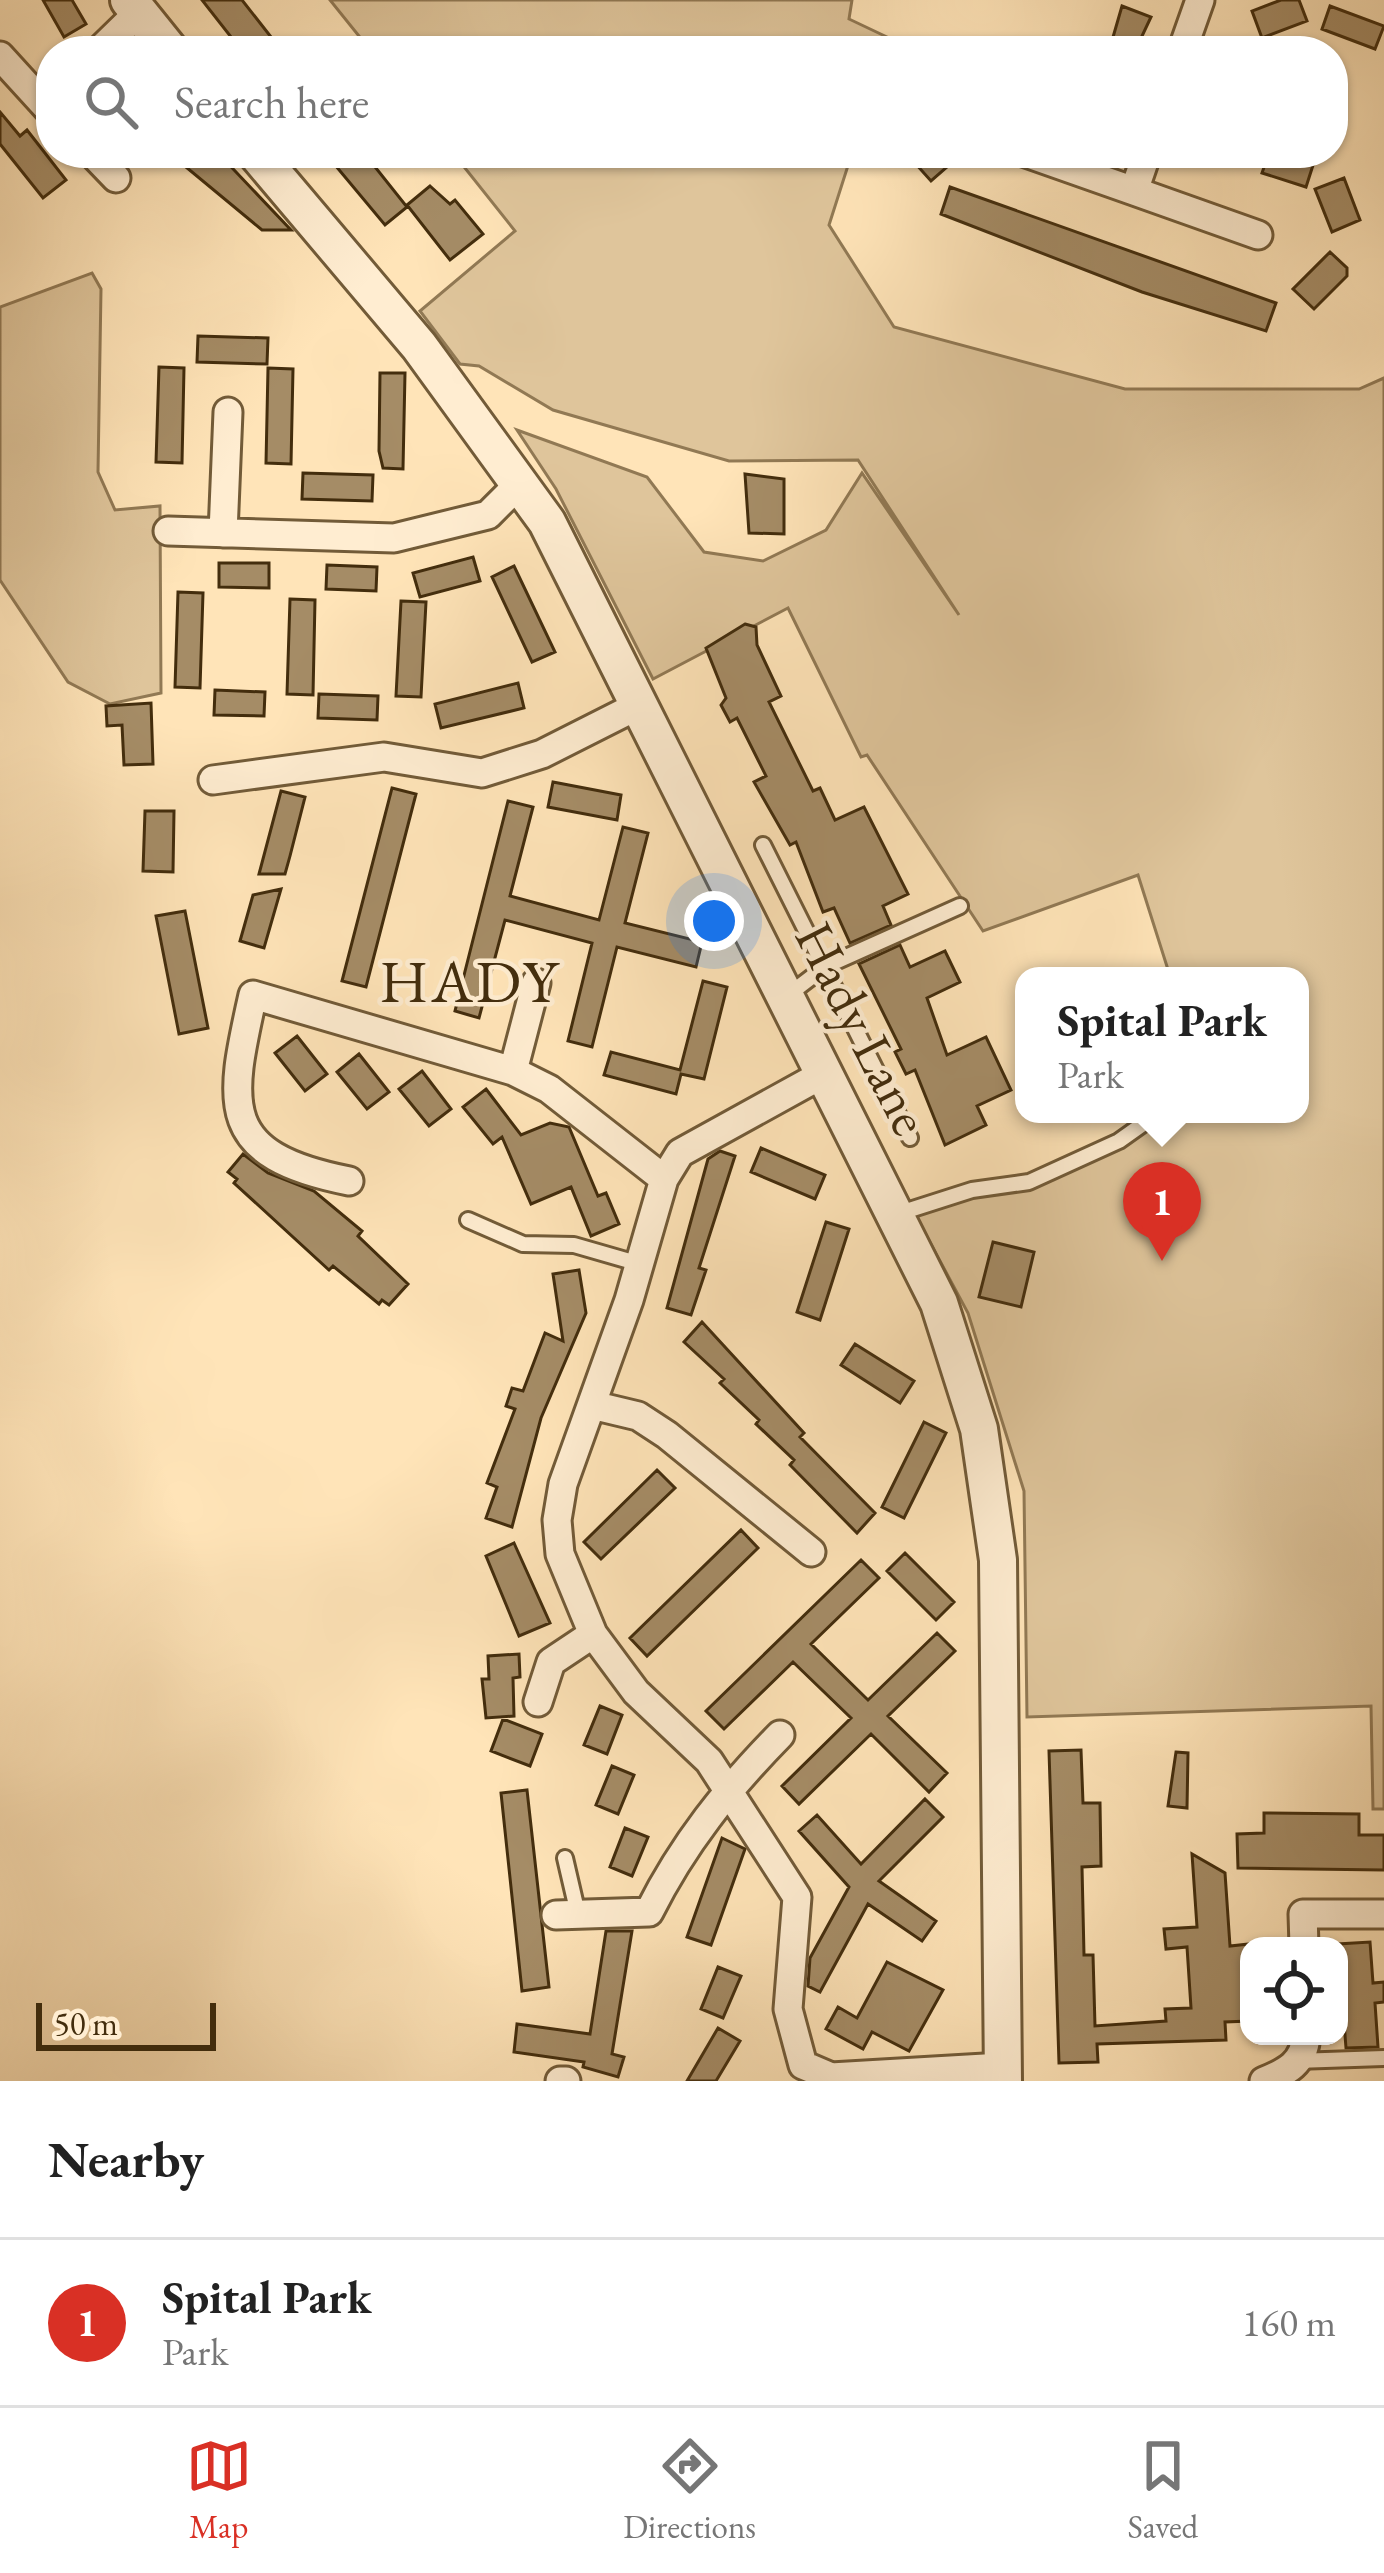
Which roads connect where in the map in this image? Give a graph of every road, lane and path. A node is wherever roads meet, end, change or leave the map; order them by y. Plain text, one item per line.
1 (1200, 0) edge
2 (133, 6) edge
3 (110, 36) edge
4 (158, 36) edge
5 (1188, 36) edge
6 (0, 56) edge
7 (36, 93) edge
8 (106, 168) edge
9 (269, 168) edge
10 (1069, 168) edge
11 (1142, 168) edge
12 (116, 178) dead end
13 (1134, 191) junction
14 (1258, 235) dead end
15 (228, 412) dead end
16 (521, 482) junction
17 (167, 532) dead end
18 (223, 533) junction
19 (639, 705) junction
20 (213, 780) dead end
21 (763, 845) dead end
22 (960, 906) dead end
23 (826, 966) junction
24 (536, 983) dead end
25 (787, 996) junction
26 (513, 1071) junction
27 (825, 1073) junction
28 (1144, 1123) edge
29 (910, 1138) dead end
30 (664, 1179) junction
31 (349, 1181) dead end
32 (897, 1214) junction
33 (468, 1220) dead end
34 (640, 1264) junction
35 (592, 1405) junction
36 (811, 1552) dead end
37 (592, 1634) junction
38 (538, 1702) dead end
39 (780, 1735) dead end
40 (727, 1789) junction
41 (565, 1858) dead end
42 (567, 1914) joint
43 (1384, 1914) edge
44 (1300, 1937) edge
45 (1301, 2049) edge
46 (1384, 2058) edge
47 (793, 2073) edge
48 (1003, 2074) edge
49 (1264, 2081) edge

1 - 5 street
2 - 3 street
2 - 4 street
6 - 7 street
8 - 12 street
9 - 16 street, Hady Lane
10 - 13 street
11 - 13 street
13 - 14 street
15 - 18 street
16 - 18 street
16 - 19 street, Hady Lane
17 - 18 street
19 - 20 street
19 - 25 street, Hady Lane
21 - 23 lane
22 - 23 lane
23 - 25 lane
23 - 29 lane
24 - 26 street
25 - 27 street, Hady Lane
26 - 30 street
26 - 31 street
27 - 30 street
27 - 32 street, Hady Lane
28 - 32 lane
30 - 34 street
32 - 48 street, Hady Lane
33 - 34 lane
34 - 35 street
35 - 36 street
35 - 37 street
37 - 38 street
37 - 40 street
39 - 40 street
40 - 42 street
40 - 47 street
41 - 42 lane
43 - 44 street
45 - 46 lane
45 - 49 street
47 - 48 street

